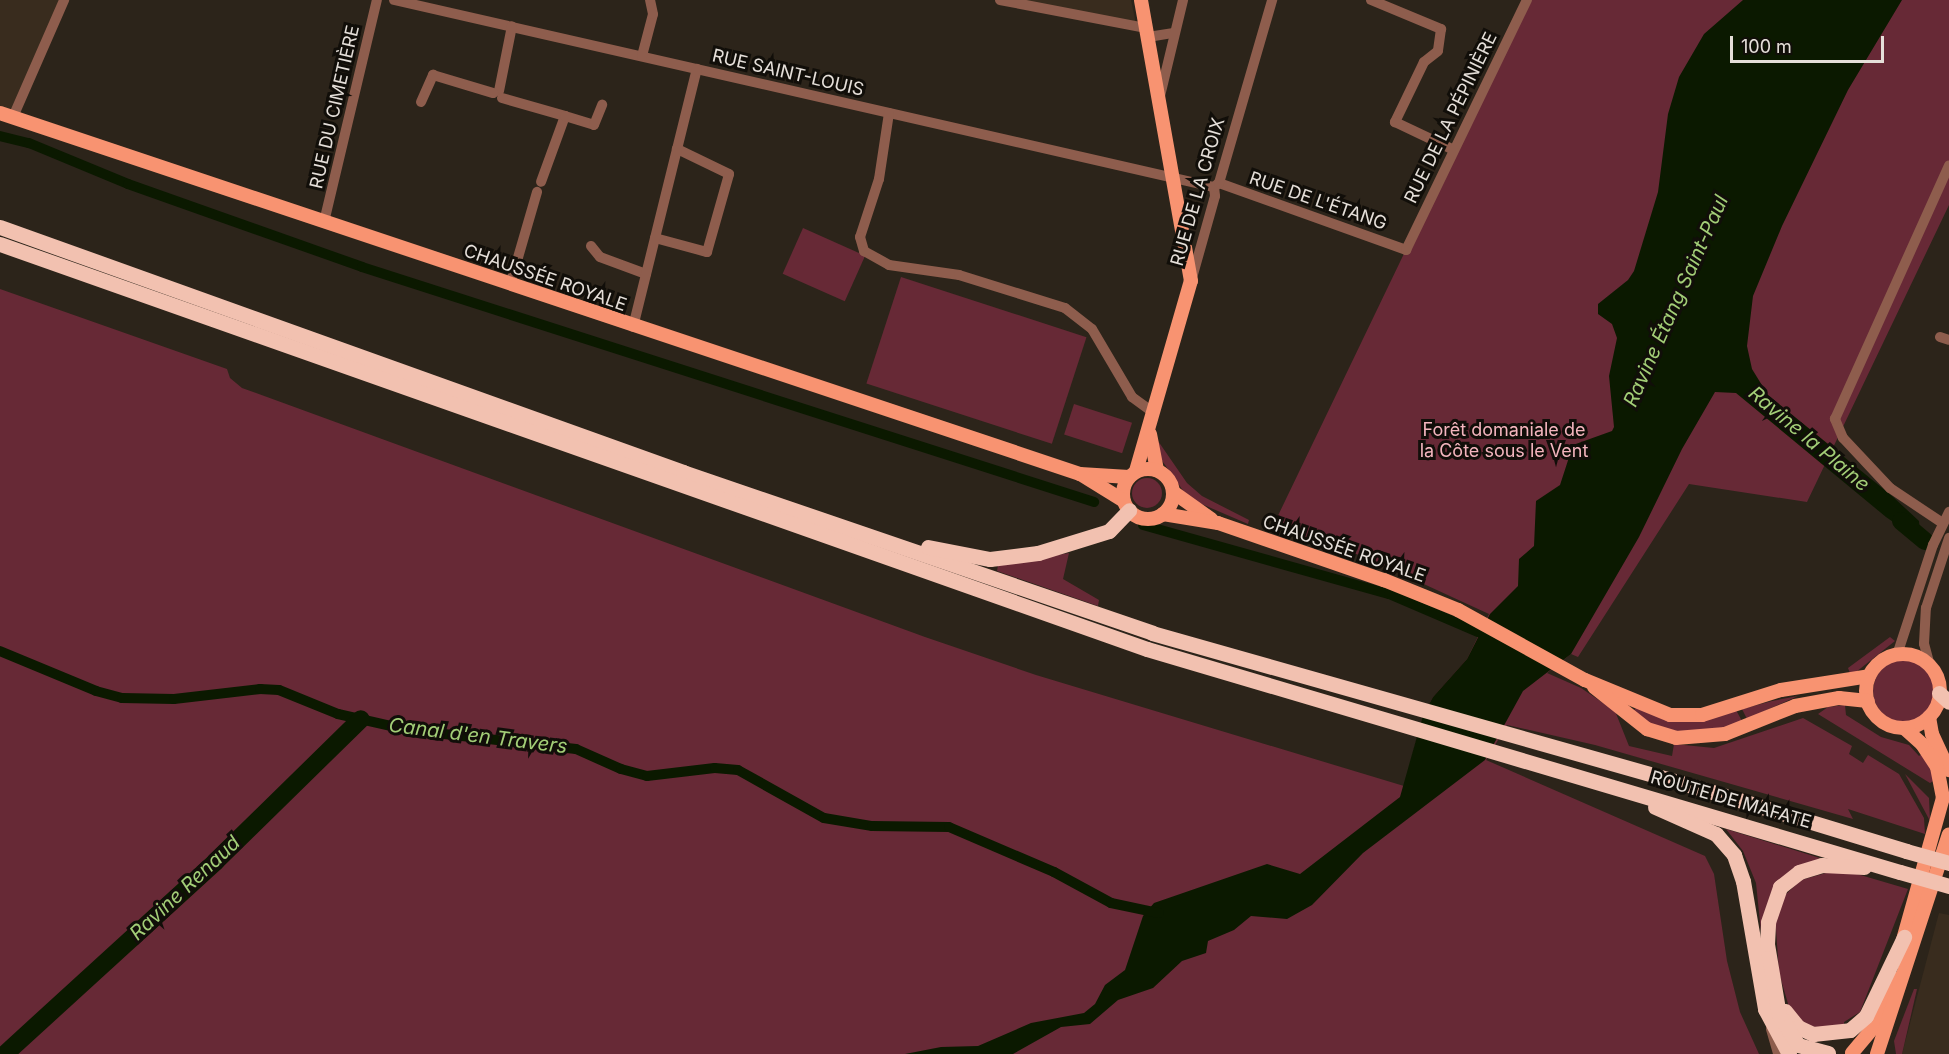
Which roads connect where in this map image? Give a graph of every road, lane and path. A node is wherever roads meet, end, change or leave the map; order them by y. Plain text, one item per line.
1 (64, 0) edge
2 (377, 0) edge
3 (394, 0) edge
4 (452, 0) edge
5 (650, 0) edge
6 (1000, 0) edge
7 (1141, 0) edge
8 (1183, 0) edge
9 (1272, 0) edge
10 (1371, 0) edge
11 (1527, 0) edge
12 (1404, 5) edge
13 (449, 12) junction
14 (512, 26) junction
15 (1147, 32) junction
16 (1174, 33) junction
17 (642, 56) junction
18 (697, 69) junction
19 (498, 94) junction
20 (1160, 98) junction
21 (421, 102) dead end
22 (602, 105) dead end
23 (890, 113) junction
24 (6, 115) edge
25 (565, 116) junction
26 (677, 149) junction
27 (1454, 150) junction
28 (1949, 165) edge
29 (1174, 179) junction
30 (1217, 185) junction
31 (324, 222) junction
32 (0, 227) edge
33 (655, 238) junction
34 (0, 244) edge
35 (591, 246) dead end
36 (1406, 250) joint
37 (646, 274) junction
38 (1191, 281) junction
39 (510, 285) junction
40 (633, 327) junction
41 (1154, 413) junction
42 (1150, 429) junction
43 (1157, 470) junction
44 (1080, 474) junction
45 (1132, 474) junction
46 (1173, 492) junction
47 (1127, 506) junction
48 (1949, 512) edge
49 (1163, 514) junction
50 (1941, 522) junction
51 (1218, 523) junction
52 (872, 535) junction
53 (1949, 538) edge
54 (1897, 655) junction
55 (1930, 666) junction
56 (1869, 676) junction
57 (1585, 680) junction
58 (1944, 698) edge
59 (1868, 701) junction
60 (1929, 717) junction
61 (1904, 728) junction
62 (1949, 770) edge
63 (1577, 776) junction
64 (1949, 834) edge
65 (1949, 863) edge
66 (1900, 872) junction
67 (1949, 886) edge
68 (1904, 937) junction
69 (1773, 987) junction
70 (1766, 1009) junction
71 (1778, 1054) edge
72 (1789, 1054) edge
73 (1827, 1054) edge
74 (1854, 1054) edge
75 (1877, 1054) edge

1 - 24 street
2 - 31 street, RUE DU CIMETIÈRE
3 - 13 street, RUE SAINT-LOUIS
4 - 13 street
5 - 17 street
6 - 15 street
7 - 15 main road
8 - 16 street
9 - 30 street, RUE DE LA CROIX
10 - 12 street
11 - 27 street, RUE DE LA PÉPINIÈRE
12 - 27 street
13 - 14 street, RUE SAINT-LOUIS
14 - 17 street, RUE SAINT-LOUIS
14 - 19 street
15 - 16 street
15 - 20 main road
16 - 20 street
17 - 18 street, RUE SAINT-LOUIS
18 - 23 street, RUE SAINT-LOUIS
18 - 26 street
19 - 21 street
19 - 25 street
20 - 29 main road
22 - 25 street
23 - 29 street, RUE SAINT-LOUIS
23 - 41 street
24 - 31 main road, CHAUSSÉE ROYALE
25 - 39 street
26 - 33 street
26 - 33 street
27 - 36 street, RUE DE LA PÉPINIÈRE
28 - 50 street
29 - 30 street, RUE DE L'ÉTANG
29 - 38 main road
30 - 36 street, RUE DE L'ÉTANG
30 - 38 street, RUE DE LA CROIX
31 - 39 main road, CHAUSSÉE ROYALE
32 - 52 highway
33 - 37 street
34 - 63 highway, ROUTE DE MAFATE
35 - 37 street
37 - 40 street
38 - 41 main road, RUE DE LA CROIX
39 - 40 main road, CHAUSSÉE ROYALE
40 - 44 main road, CHAUSSÉE ROYALE
41 - 42 main road, RUE DE LA CROIX
42 - 43 main road, RUE DE LA CROIX
42 - 45 main road, RUE DE LA CROIX
43 - 45 main road
43 - 46 main road
44 - 45 main road, CHAUSSÉE ROYALE
44 - 47 main road, CHAUSSÉE ROYALE
45 - 47 main road
46 - 49 main road
46 - 51 main road, CHAUSSÉE ROYALE
47 - 49 main road
47 - 52 highway
48 - 50 street
49 - 51 main road, CHAUSSÉE ROYALE
50 - 54 street
51 - 57 main road, CHAUSSÉE ROYALE
52 - 65 highway, ROUTE DE MAFATE, bridge
53 - 55 street
54 - 55 main road
54 - 56 main road
55 - 58 main road
56 - 57 main road
56 - 59 main road
57 - 59 main road
58 - 60 main road
59 - 61 main road
60 - 61 main road
60 - 62 main road
61 - 68 main road
63 - 66 highway, ROUTE DE MAFATE
63 - 70 highway
64 - 75 main road
66 - 67 highway, ROUTE DE MAFATE, bridge
66 - 69 highway
68 - 69 highway
68 - 74 main road
69 - 73 highway
70 - 71 street
70 - 72 highway
73 - 74 main road

